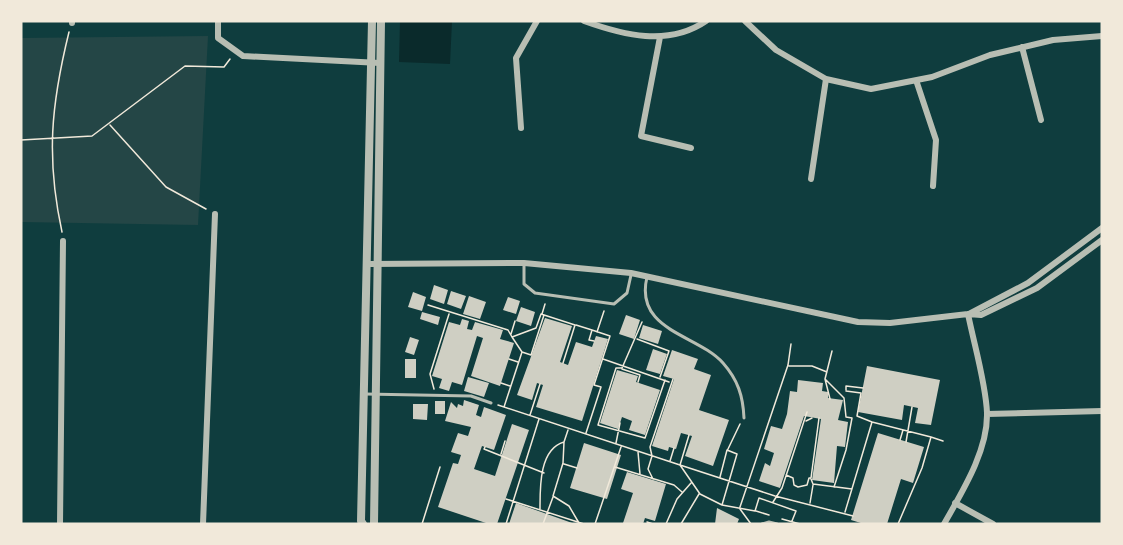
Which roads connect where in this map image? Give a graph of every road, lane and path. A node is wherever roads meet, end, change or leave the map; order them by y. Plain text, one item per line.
1 (218, 21) edge
2 (372, 21) edge
3 (381, 21) edge
4 (537, 21) edge
5 (584, 21) edge
6 (706, 21) edge
7 (745, 21) edge
8 (72, 22) edge
9 (1102, 34) edge
10 (660, 38) junction
11 (1022, 47) junction
12 (236, 51) junction
13 (375, 63) junction
14 (826, 80) junction
15 (916, 80) junction
16 (1041, 120) dead end
17 (109, 124) junction
18 (521, 128) dead end
19 (51, 139) junction
20 (21, 140) edge
21 (691, 148) dead end
22 (811, 179) dead end
23 (933, 186) dead end
24 (215, 214) joint
25 (1102, 229) edge
26 (1102, 240) edge
27 (63, 241) joint
28 (524, 263) junction
29 (368, 264) junction
30 (378, 264) junction
31 (631, 273) junction
32 (647, 275) junction
33 (545, 304) dead end
34 (428, 305) dead end
35 (604, 310) dead end
36 (449, 312) junction
37 (543, 314) junction
38 (968, 314) junction
39 (514, 321) dead end
40 (642, 322) dead end
41 (575, 325) junction
42 (592, 330) junction
43 (597, 332) junction
44 (511, 336) junction
45 (636, 339) junction
46 (594, 341) dead end
47 (792, 344) dead end
48 (832, 351) dead end
49 (522, 352) junction
50 (603, 358) junction
51 (509, 359) dead end
52 (519, 362) junction
53 (563, 363) dead end
54 (788, 365) junction
55 (622, 367) junction
56 (827, 372) junction
57 (660, 378) junction
58 (673, 379) dead end
59 (825, 379) junction
60 (664, 380) junction
61 (638, 382) dead end
62 (670, 382) junction
63 (501, 383) dead end
64 (540, 384) dead end
65 (511, 386) junction
66 (863, 388) dead end
67 (375, 393) junction
68 (364, 394) junction
69 (438, 395) junction
70 (830, 399) dead end
71 (491, 403) joint
72 (504, 407) junction
73 (912, 407) dead end
74 (1102, 411) edge
75 (807, 412) dead end
76 (987, 414) junction
77 (530, 416) junction
78 (652, 417) junction
79 (812, 417) dead end
80 (744, 418) joint
81 (819, 418) dead end
82 (539, 419) junction
83 (658, 419) junction
84 (805, 422) junction
85 (872, 422) junction
86 (620, 423) dead end
87 (569, 428) junction
88 (903, 429) junction
89 (620, 432) junction
90 (586, 434) junction
91 (689, 435) dead end
92 (930, 437) junction
93 (900, 440) dead end
94 (505, 441) dead end
95 (943, 441) dead end
96 (564, 442) junction
97 (906, 442) dead end
98 (616, 444) junction
99 (622, 446) junction
100 (485, 447) dead end
101 (674, 448) dead end
102 (727, 450) junction
103 (638, 451) junction
104 (501, 455) junction
105 (652, 456) junction
106 (670, 462) junction
107 (563, 463) junction
108 (524, 464) junction
109 (680, 465) junction
110 (440, 467) dead end
111 (614, 467) junction
112 (577, 468) dead end
113 (544, 473) junction
114 (640, 475) junction
115 (786, 475) junction
116 (719, 478) junction
117 (811, 478) junction
118 (653, 479) junction
119 (729, 481) junction
120 (692, 483) junction
121 (813, 484) junction
122 (747, 487) junction
123 (834, 487) junction
124 (852, 489) junction
125 (682, 492) junction
126 (700, 494) junction
127 (553, 496) junction
128 (775, 496) junction
129 (506, 499) dead end
130 (512, 501) junction
131 (773, 502) junction
132 (810, 503) junction
133 (955, 503) junction
134 (722, 505) junction
135 (740, 508) junction
136 (540, 510) junction
137 (547, 512) junction
138 (844, 513) junction
139 (853, 516) dead end
140 (646, 522) edge
141 (792, 522) dead end
142 (579, 523) edge
143 (60, 524) edge
144 (204, 524) edge
145 (363, 524) edge
146 (374, 524) edge
147 (422, 524) edge
148 (506, 524) edge
149 (543, 524) edge
150 (584, 524) edge
151 (595, 524) edge
152 (653, 524) edge
153 (666, 524) edge
154 (681, 524) edge
155 (751, 524) edge
156 (762, 524) edge
157 (777, 524) edge
158 (898, 524) edge
159 (944, 524) edge
160 (993, 524) edge

1 - 12 street
2 - 13 street
3 - 13 street
4 - 18 street
5 - 10 street
6 - 10 street
7 - 14 street
8 - 19 path
9 - 11 street
10 - 21 street
11 - 15 street
11 - 16 street
12 - 13 street
12 - 17 path
13 - 29 street
13 - 30 street
14 - 15 street
14 - 22 street
15 - 23 street
17 - 19 path
17 - 24 path
19 - 20 path
19 - 27 path
24 - 144 street
25 - 38 street
26 - 38 street
27 - 143 street
28 - 30 street
28 - 31 street
28 - 31 lane
29 - 30 street
29 - 68 street
30 - 67 street
31 - 32 street
32 - 38 street
32 - 80 lane
33 - 37 path
34 - 36 path
35 - 43 path
36 - 44 path
36 - 69 path
37 - 41 path
37 - 44 path
37 - 49 path
38 - 76 street
39 - 44 path
40 - 45 path
41 - 42 path
41 - 53 path
42 - 43 path
42 - 46 path
43 - 50 path
44 - 49 path
45 - 55 path
45 - 57 path
47 - 54 path
48 - 56 path
49 - 52 path
50 - 55 path
50 - 90 path
51 - 52 path
52 - 65 path
54 - 56 path
54 - 122 path
55 - 57 path
55 - 61 path
55 - 89 path
56 - 59 path
57 - 60 path
58 - 62 path
59 - 70 path
59 - 123 path
60 - 62 path
60 - 78 path
62 - 83 path
63 - 65 path
64 - 77 path
65 - 72 path
66 - 85 path
67 - 68 lane
67 - 69 lane
67 - 146 street
68 - 145 street
69 - 71 lane
71 - 72 path
72 - 77 path
73 - 97 path
74 - 76 street
75 - 84 path
76 - 133 street
77 - 82 path
78 - 83 path
78 - 89 path
79 - 84 path
80 - 102 path
81 - 117 path
82 - 87 path
82 - 108 path
83 - 105 path
84 - 115 path
85 - 88 path
85 - 124 path
86 - 89 path
87 - 90 path
87 - 96 path
88 - 92 path
88 - 93 path
89 - 98 path
90 - 98 path
91 - 109 path
92 - 95 path
92 - 158 path
94 - 104 path
96 - 107 path
96 - 113 path
98 - 99 path
99 - 103 path
99 - 111 path
100 - 104 path
101 - 106 path
102 - 116 path
102 - 119 path
103 - 105 path
103 - 114 path
104 - 108 path
105 - 106 path
105 - 118 path
106 - 109 path
107 - 112 path
107 - 127 path
108 - 113 path
108 - 130 path
109 - 116 path
109 - 120 path
110 - 147 path
111 - 114 path
111 - 151 path
113 - 136 path
114 - 118 path
115 - 117 path
115 - 128 path
116 - 119 path
117 - 121 path
118 - 125 path
119 - 122 path
119 - 134 path
120 - 125 path
120 - 126 path
121 - 123 path
121 - 132 path
122 - 128 path
122 - 135 path
123 - 124 path
124 - 138 path
125 - 153 path
126 - 134 path
126 - 154 path
127 - 137 path
127 - 142 path
128 - 131 path
128 - 132 path
129 - 130 path
130 - 136 path
130 - 148 path
131 - 135 path
131 - 141 path
132 - 138 path
133 - 159 street
133 - 160 street
134 - 135 path
135 - 155 path
136 - 137 path
137 - 142 path
137 - 149 path
138 - 139 path
140 - 152 path
142 - 150 path
156 - 157 lane

